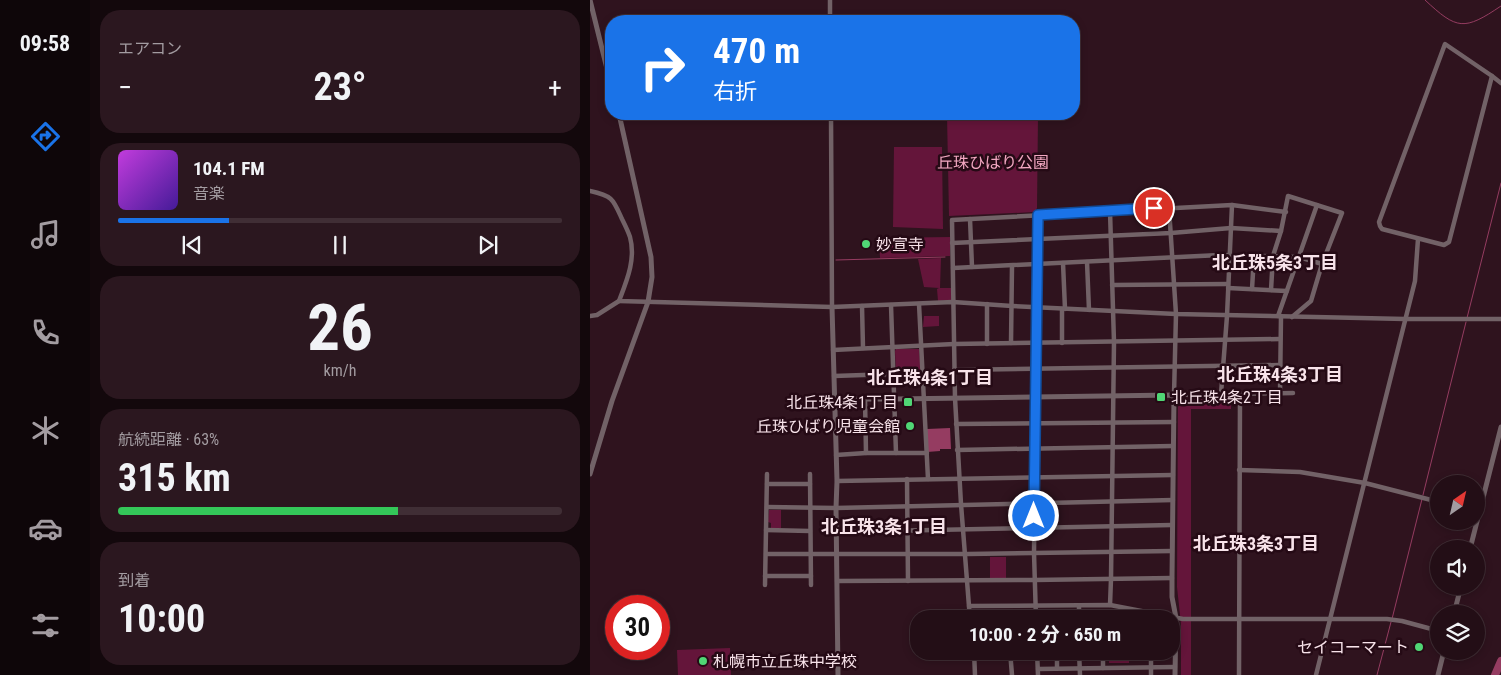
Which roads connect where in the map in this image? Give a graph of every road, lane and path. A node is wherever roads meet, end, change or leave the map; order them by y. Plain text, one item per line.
1 (590, 0) edge
2 (830, 0) edge
3 (830, 15) edge
4 (605, 60) edge
5 (1492, 76) junction
6 (1501, 83) edge
7 (620, 120) edge
8 (830, 120) edge
9 (590, 191) edge
10 (1232, 205) junction
11 (1317, 205) junction
12 (1169, 208) junction
13 (1110, 211) junction
14 (1286, 212) junction
15 (1038, 215) junction
16 (970, 218) junction
17 (1231, 228) junction
18 (1281, 231) junction
19 (1171, 233) junction
20 (1111, 235) junction
21 (1038, 239) junction
22 (1418, 239) junction
23 (971, 242) junction
24 (952, 243) junction
25 (1230, 255) junction
26 (1254, 256) junction
27 (1273, 256) junction
28 (1299, 257) junction
29 (1173, 258) junction
30 (1112, 261) junction
31 (1087, 262) junction
32 (1063, 263) junction
33 (1322, 264) junction
34 (1038, 265) junction
35 (1012, 266) junction
36 (972, 267) junction
37 (953, 268) junction
38 (1112, 285) junction
39 (1174, 285) junction
40 (1228, 286) junction
41 (1252, 289) junction
42 (1271, 290) junction
43 (1287, 291) junction
44 (619, 301) junction
45 (648, 302) junction
46 (953, 302) junction
47 (920, 304) junction
48 (987, 304) junction
49 (891, 305) junction
50 (862, 306) junction
51 (1012, 306) junction
52 (832, 307) junction
53 (1037, 308) junction
54 (1063, 309) junction
55 (1088, 310) junction
56 (1113, 311) junction
57 (1176, 314) junction
58 (590, 316) edge
59 (1227, 316) junction
60 (1279, 316) junction
61 (1292, 317) junction
62 (1405, 319) junction
63 (1501, 319) edge
64 (1176, 340) junction
65 (1225, 340) junction
66 (1280, 340) junction
67 (1114, 342) junction
68 (1036, 343) junction
69 (1062, 343) junction
70 (954, 344) junction
71 (987, 344) junction
72 (1011, 344) junction
73 (892, 346) junction
74 (922, 346) junction
75 (863, 348) junction
76 (833, 350) junction
77 (1280, 365) junction
78 (1175, 366) junction
79 (1223, 366) junction
80 (1113, 368) junction
81 (1036, 369) junction
82 (954, 370) junction
83 (893, 374) junction
84 (834, 376) junction
85 (1280, 393) junction
86 (1292, 393) dead end
87 (1221, 394) junction
88 (1240, 394) junction
89 (1113, 395) junction
90 (1174, 395) junction
91 (1035, 396) junction
92 (925, 398) junction
93 (954, 398) junction
94 (835, 399) junction
95 (865, 399) junction
96 (895, 399) junction
97 (1113, 422) junction
98 (1174, 422) junction
99 (1035, 423) junction
100 (956, 424) junction
101 (1501, 427) edge
102 (1173, 446) junction
103 (1112, 448) junction
104 (1035, 449) junction
105 (958, 450) junction
106 (866, 453) junction
107 (896, 453) junction
108 (927, 453) junction
109 (836, 455) junction
110 (1239, 470) junction
111 (590, 474) edge
112 (767, 474) dead end
113 (810, 474) dead end
114 (1112, 475) junction
115 (1173, 475) junction
116 (1034, 476) junction
117 (959, 478) junction
118 (907, 479) junction
119 (928, 479) junction
120 (837, 481) junction
121 (767, 484) junction
122 (810, 484) junction
123 (1365, 484) junction
124 (1485, 486) edge
125 (1173, 500) junction
126 (1430, 500) edge
127 (1112, 501) junction
128 (1034, 503) junction
129 (961, 504) junction
130 (907, 506) junction
131 (767, 507) junction
132 (810, 507) junction
133 (836, 508) junction
134 (1111, 526) junction
135 (1172, 526) junction
136 (962, 529) junction
137 (1034, 529) junction
138 (766, 530) junction
139 (810, 531) junction
140 (907, 531) junction
141 (836, 532) junction
142 (1172, 551) junction
143 (1112, 552) junction
144 (1034, 553) junction
145 (766, 554) junction
146 (907, 554) junction
147 (965, 554) junction
148 (810, 555) junction
149 (837, 555) junction
150 (765, 576) junction
151 (811, 576) junction
152 (1172, 578) junction
153 (1112, 579) junction
154 (1034, 580) junction
155 (838, 581) junction
156 (908, 581) junction
157 (967, 581) junction
158 (765, 585) dead end
159 (811, 585) dead end
160 (1110, 605) junction
161 (969, 606) junction
162 (1035, 606) junction
163 (1079, 606) junction
164 (969, 610) edge
165 (1035, 610) edge
166 (1079, 610) edge
167 (1129, 610) edge
168 (1174, 610) edge
169 (1180, 618) edge
170 (1240, 619) junction
171 (1331, 619) junction
172 (1430, 629) edge
173 (975, 660) edge
174 (1011, 660) edge
175 (1038, 660) edge
176 (1057, 660) edge
177 (1080, 660) edge
178 (1103, 660) edge
179 (1151, 660) edge
180 (1175, 660) edge
181 (1442, 660) edge
182 (1175, 667) junction
183 (1057, 668) junction
184 (1080, 668) junction
185 (1103, 668) junction
186 (1151, 668) junction
187 (1038, 669) junction
188 (838, 675) edge
189 (976, 675) edge
190 (1012, 675) edge
191 (1038, 675) edge
192 (1080, 675) edge
193 (1151, 675) edge
194 (1175, 675) edge
195 (1239, 675) edge
196 (1316, 675) edge
197 (1438, 675) edge

1 - 4 street
2 - 3 street
5 - 6 street
5 - 22 street
5 - 22 street
7 - 45 street
8 - 52 street
9 - 44 street
10 - 12 street
10 - 14 street
10 - 17 street
11 - 14 street
11 - 28 street
11 - 33 street
12 - 13 street
12 - 19 street
13 - 15 street
13 - 20 street
14 - 18 street
15 - 16 street
15 - 21 street
16 - 23 street
16 - 24 street
17 - 18 street
17 - 19 street
17 - 25 street
18 - 27 street
19 - 20 street
19 - 29 street
20 - 21 street
20 - 30 street
21 - 23 street
21 - 34 street
22 - 62 street
23 - 24 street
23 - 36 street
24 - 37 street
25 - 26 street
25 - 29 street
25 - 40 street
26 - 27 street
26 - 41 street
27 - 28 street
27 - 42 street
28 - 33 street
28 - 43 street
29 - 30 street
29 - 39 street
30 - 31 street
30 - 38 street
31 - 32 street
31 - 55 street
32 - 34 street
32 - 54 street
33 - 61 street
34 - 35 street
34 - 53 street
35 - 36 street
35 - 51 street
36 - 37 street
37 - 46 street
38 - 39 street
38 - 56 street
39 - 40 street
39 - 57 street
40 - 41 street
40 - 59 street
41 - 42 street
42 - 43 street
43 - 60 street
44 - 45 street
44 - 58 street
45 - 52 street
45 - 111 street
46 - 47 street
46 - 48 street
46 - 70 street
47 - 49 street
47 - 74 street
48 - 51 street
48 - 71 street
49 - 50 street
49 - 73 street
50 - 52 street
50 - 75 street
51 - 53 street
51 - 72 street
52 - 76 street
53 - 54 street
53 - 68 street
54 - 55 street
54 - 69 street
55 - 56 street
56 - 57 street
56 - 67 street
57 - 59 street
57 - 64 street
59 - 60 street
59 - 65 street
60 - 61 street
60 - 66 street
61 - 62 street
62 - 63 street
62 - 123 street
64 - 65 street
64 - 67 street
64 - 78 street
65 - 66 street
65 - 79 street
66 - 77 street
67 - 69 street
67 - 80 street
68 - 69 street
68 - 72 street
68 - 81 street
70 - 71 street
70 - 74 street
70 - 82 street
71 - 72 street
73 - 74 street
73 - 75 street
73 - 83 street
74 - 92 street
75 - 76 street
76 - 84 street
77 - 79 street
77 - 85 street
78 - 79 street
78 - 80 street
78 - 90 street
79 - 87 street
80 - 81 street
80 - 89 street
81 - 82 street
81 - 91 street
82 - 93 street
83 - 84 street
83 - 96 street
84 - 94 street
85 - 86 street
85 - 88 street
87 - 88 street
87 - 90 street
88 - 110 street
89 - 90 street
89 - 91 street
89 - 97 street
90 - 98 street
91 - 93 street
91 - 99 street
92 - 93 street
92 - 96 street
92 - 108 street
93 - 100 street
94 - 95 street
94 - 109 street
95 - 96 street
95 - 106 street
96 - 107 street
97 - 98 street
97 - 99 street
97 - 103 street
98 - 102 street
99 - 100 street
99 - 104 street
100 - 105 street
101 - 124 street
102 - 103 street
102 - 115 street
103 - 104 street
103 - 114 street
104 - 105 street
104 - 116 street
105 - 117 street
106 - 107 street
106 - 109 street
107 - 108 street
108 - 119 street
109 - 120 street
110 - 123 street
110 - 170 street
112 - 121 street
113 - 122 street
114 - 115 street
114 - 116 street
114 - 127 street
115 - 125 street
116 - 117 street
116 - 128 street
117 - 119 street
117 - 129 street
118 - 119 street
118 - 120 street
118 - 130 street
120 - 133 street
121 - 122 street
121 - 131 street
122 - 132 street
123 - 126 street
123 - 171 street
125 - 127 street
125 - 135 street
127 - 128 street
127 - 134 street
128 - 129 street
128 - 137 street
129 - 130 street
129 - 136 street
130 - 133 street
130 - 140 street
131 - 132 street
131 - 138 street
132 - 133 street
132 - 139 street
133 - 141 street
134 - 135 street
134 - 137 street
134 - 143 street
135 - 142 street
136 - 137 street
136 - 140 street
136 - 147 street
137 - 144 street
138 - 139 street
138 - 145 street
139 - 148 street
140 - 141 street
140 - 146 street
141 - 149 street
142 - 143 street
142 - 152 street
143 - 144 street
143 - 153 street
144 - 147 street
144 - 154 street
145 - 148 street
145 - 150 street
146 - 147 street
146 - 149 street
146 - 156 street
147 - 157 street
148 - 149 street
148 - 151 street
149 - 155 street
150 - 151 street
150 - 158 street
151 - 159 street
152 - 153 street
152 - 168 street
153 - 154 street
153 - 160 street
154 - 157 street
154 - 162 street
155 - 156 street
155 - 188 street
156 - 157 street
157 - 161 street
160 - 163 street
160 - 167 street
161 - 162 street
161 - 164 street
162 - 163 street
162 - 165 street
163 - 166 street
169 - 170 street
170 - 171 street
170 - 195 street
171 - 172 street
171 - 196 street
173 - 189 street
174 - 190 street
175 - 187 street
176 - 183 street
177 - 184 street
178 - 185 street
179 - 186 street
180 - 182 street
181 - 197 street
182 - 186 street
182 - 194 street
183 - 184 street
183 - 187 street
184 - 185 street
184 - 192 street
185 - 186 street
186 - 193 street
187 - 191 street

